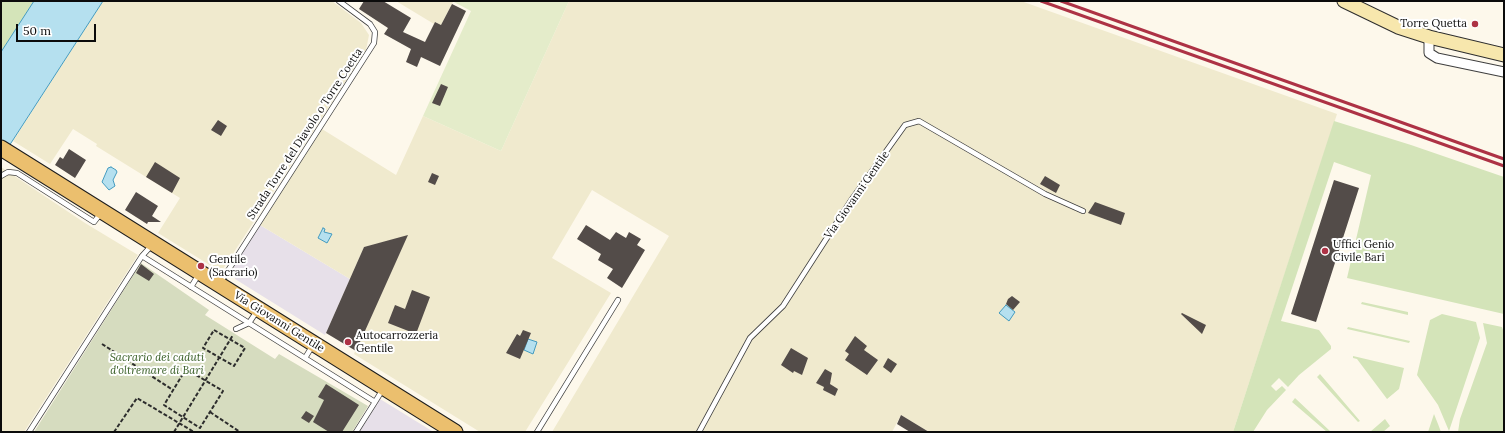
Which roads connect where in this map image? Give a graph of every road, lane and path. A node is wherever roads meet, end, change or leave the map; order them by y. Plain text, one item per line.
1 (339, 1) edge
2 (1344, 1) edge
3 (1429, 38) junction
4 (1504, 55) edge
5 (1504, 72) edge
6 (1, 148) edge
7 (1, 176) edge
8 (102, 211) junction
9 (1083, 211) dead end
10 (153, 243) junction
11 (142, 256) junction
12 (200, 272) junction
13 (219, 284) junction
14 (191, 287) junction
15 (618, 300) dead end
16 (258, 308) junction
17 (249, 323) junction
18 (236, 329) joint
19 (230, 339) junction
20 (102, 344) dead end
21 (314, 344) junction
22 (220, 357) junction
23 (306, 358) junction
24 (205, 381) junction
25 (384, 387) junction
26 (173, 390) junction
27 (375, 402) junction
28 (210, 412) junction
29 (183, 417) junction
30 (179, 423) junction
31 (29, 432) edge
32 (114, 432) edge
33 (174, 432) edge
34 (194, 432) edge
35 (240, 432) edge
36 (356, 432) edge
37 (455, 432) edge
38 (537, 432) edge
39 (698, 432) edge

1 - 13 lane, Strada Torre del Diavolo o Torre Coetta
2 - 3 main road
3 - 4 main road
3 - 5 street
6 - 8 main road, Via Giovanni Gentile
7 - 8 lane
8 - 10 main road, Via Giovanni Gentile
9 - 39 lane, Via Giovanni Gentile
10 - 11 lane
10 - 12 main road, Via Giovanni Gentile
11 - 14 lane
11 - 31 lane
12 - 13 main road, Via Giovanni Gentile
12 - 14 lane
13 - 16 main road, Via Giovanni Gentile
14 - 17 lane
15 - 38 lane
16 - 17 lane
16 - 21 main road, Via Giovanni Gentile
17 - 18 lane
17 - 23 lane
18 - 19 path
19 - 22 path
19 - 22 path
19 - 22 path
20 - 26 path
21 - 23 lane
21 - 25 main road, Via Giovanni Gentile
22 - 24 path
23 - 27 lane
24 - 26 path
24 - 28 path
24 - 29 path
25 - 27 lane
25 - 37 main road, Via Giovanni Gentile
26 - 29 path
27 - 36 lane
28 - 29 path
28 - 35 path
29 - 30 path
30 - 32 path
30 - 33 path
30 - 34 path

